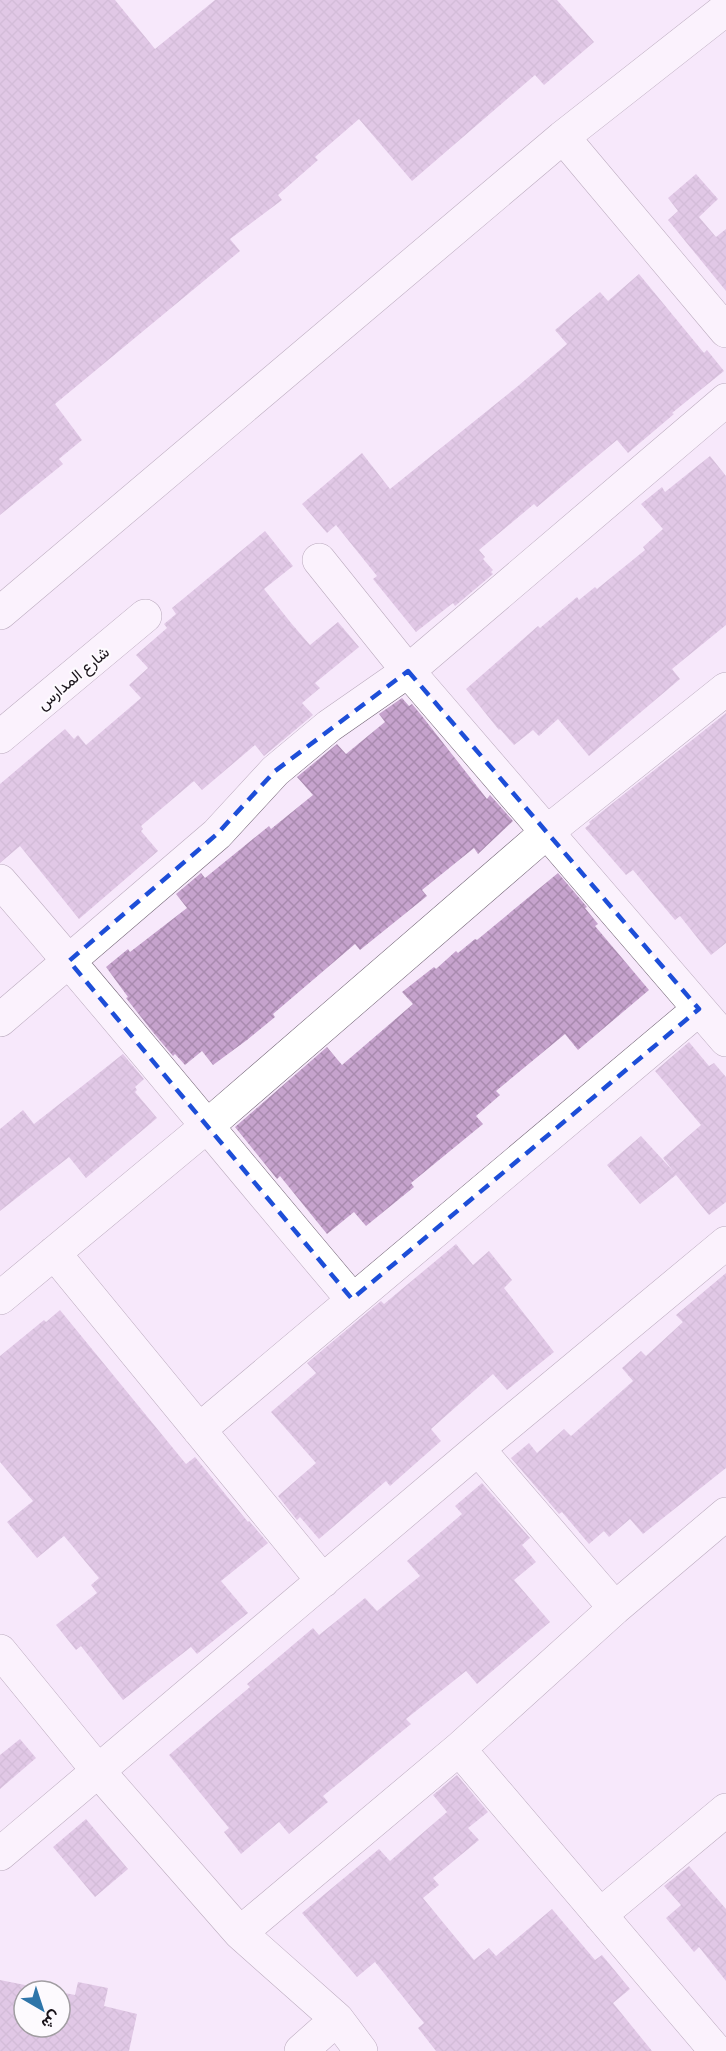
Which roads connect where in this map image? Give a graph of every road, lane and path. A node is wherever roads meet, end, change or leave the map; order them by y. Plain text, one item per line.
1 (726, 9) edge
2 (563, 137) junction
3 (726, 331) edge
4 (726, 400) edge
5 (319, 560) dead end
6 (0, 613) edge
7 (145, 616) dead end
8 (408, 671) junction
9 (726, 689) edge
10 (0, 737) edge
11 (548, 832) junction
12 (0, 881) edge
13 (69, 961) junction
14 (699, 1009) junction
15 (0, 1020) edge
16 (726, 1040) edge
17 (206, 1127) junction
18 (726, 1243) edge
19 (54, 1253) junction
20 (0, 1298) edge
21 (352, 1299) junction
22 (199, 1430) junction
23 (478, 1449) junction
24 (726, 1514) edge
25 (323, 1581) junction
26 (615, 1608) junction
27 (0, 1651) edge
28 (459, 1749) junction
29 (99, 1772) junction
30 (726, 1810) edge
31 (0, 1854) edge
32 (600, 1915) junction
33 (240, 1933) junction
34 (337, 2019) junction
35 (301, 2051) edge
36 (361, 2051) edge
37 (716, 2051) edge

1 - 2 street
2 - 3 street
2 - 6 street
4 - 8 street
5 - 8 street
7 - 10 street, شارع المدارس
8 - 11 street
8 - 13 street
9 - 11 street
11 - 14 street
11 - 17 street
12 - 13 street
13 - 15 street
13 - 17 street
14 - 16 street
14 - 21 street
17 - 19 street
17 - 21 street
18 - 23 street
19 - 20 street
19 - 22 street
21 - 22 street
22 - 25 street
23 - 25 street
23 - 26 street
24 - 26 street
25 - 29 street
26 - 28 street
27 - 29 street
28 - 32 street
28 - 33 street
29 - 31 street
29 - 33 street
30 - 32 street
32 - 37 street
33 - 34 street
34 - 35 street
34 - 36 street

